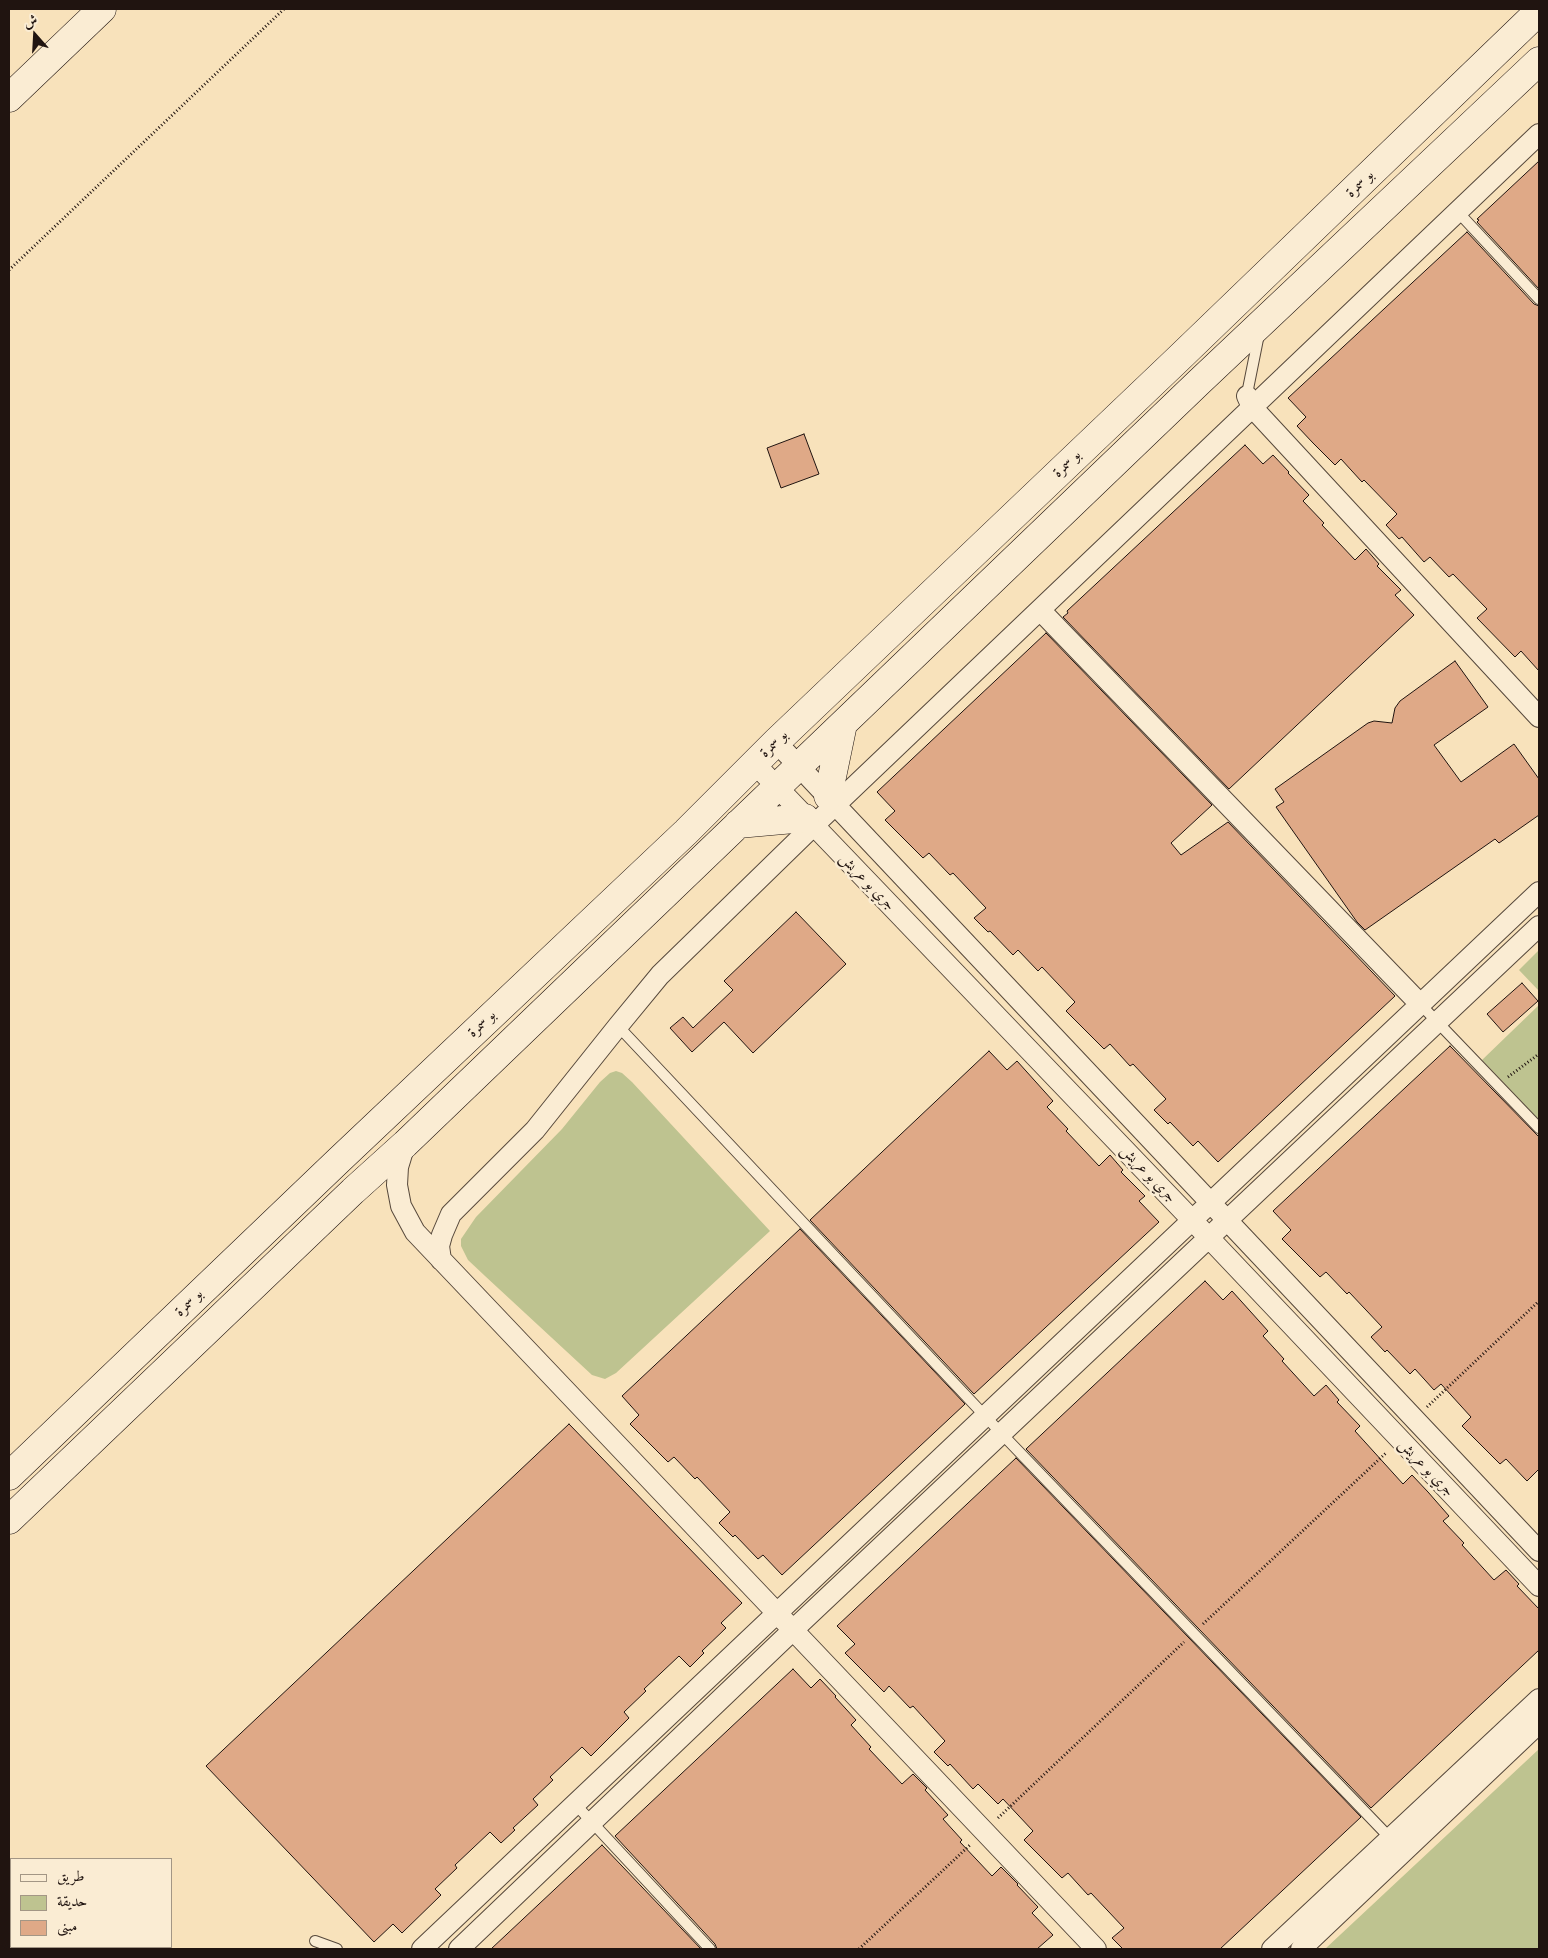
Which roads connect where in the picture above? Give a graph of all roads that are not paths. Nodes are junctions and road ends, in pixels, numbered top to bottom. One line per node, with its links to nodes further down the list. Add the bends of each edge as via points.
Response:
1 (102, 9): 4 (street)
2 (1539, 12): 13 (street, بو سمرة)
3 (1539, 61): 8 (street)
4 (9, 98)
5 (1539, 134): 6 (street)
6 (1458, 212): 7 (lane); 9 (street)
7 (1539, 299)
8 (1260, 326): 9 (lane); 12 (street)
9 (1249, 401): 10 (street); 11 (street)
10 (1040, 610): 17 (street); 22 (street)
11 (1539, 717)
12 (843, 724): 15 (street); 17 (street)
13 (776, 742): 14 (street, بو سمرة); 15 (street, جري بو عريش)
14 (754, 763): 16 (street, جري بو عريش); 34 (street, بو سمرة, via 686,832 330,1167)
15 (799, 766): 16 (street); 17 (street, جري بو عريش)
16 (777, 786): 18 (street, جري بو عريش); 19 (street)
17 (832, 800): 18 (street); 27 (street, جري بو عريش)
18 (809, 822): 19 (street); 24 (street, via 660,975); 29 (street, جري بو عريش)
19 (738, 824): 26 (street)
20 (1539, 892): 22 (street)
21 (1539, 926): 23 (street)
22 (1421, 1005): 23 (lane); 27 (street)
23 (1437, 1022): 25 (lane); 28 (street)
24 (618, 1026): 31 (street, via 535,1130 451,1214 442,1235); 32 (lane)
25 (1539, 1128)
26 (405, 1144): 31 (street, via 398,1167 401,1206 415,1232); 35 (street)
27 (1211, 1203): 28 (street, جري بو عريش); 29 (street)
28 (1226, 1220): 30 (street); 36 (street, جري بو عريش)
29 (1193, 1221): 30 (street, جري بو عريش); 32 (street)
30 (1208, 1238): 33 (street); 37 (street, جري بو عريش)
31 (441, 1260): 38 (street)
32 (985, 1416): 33 (lane); 38 (street)
33 (1001, 1433): 39 (street); 44 (lane)
34 (9, 1476)
35 (9, 1520)
36 (1539, 1551)
37 (1539, 1586)
38 (777, 1614): 39 (street); 42 (street)
39 (792, 1630): 43 (street); 50 (street)
40 (1539, 1699): 44 (street)
41 (1539, 1722): 52 (street)
42 (576, 1805): 43 (lane); 47 (street)
43 (593, 1822): 48 (street); 49 (lane)
44 (1391, 1839): 51 (street)
45 (318, 1949): 46 (lane, via 315,1941)
46 (337, 1949)
47 (422, 1949)
48 (459, 1949)
49 (710, 1949)
50 (1096, 1949)
51 (1272, 1949)
52 (1301, 1949)

